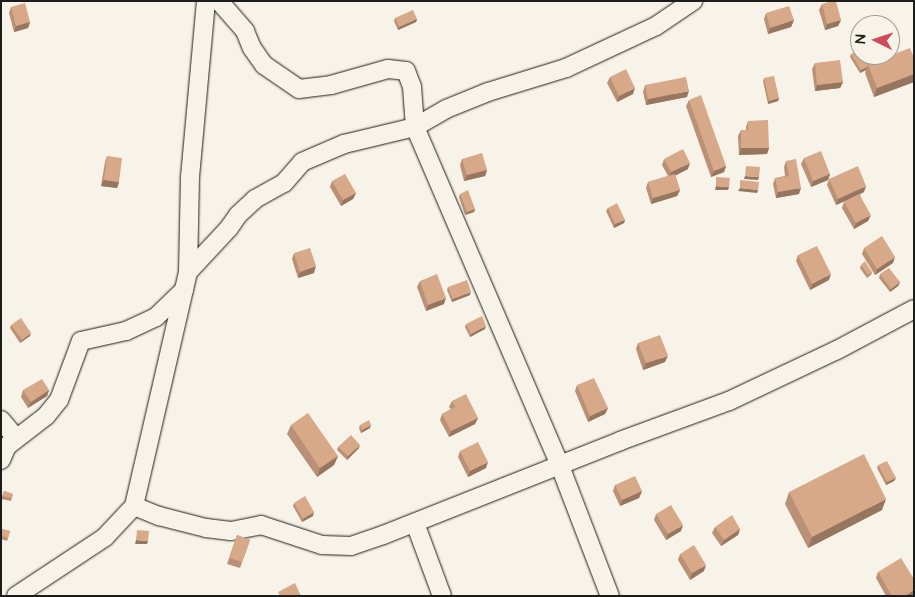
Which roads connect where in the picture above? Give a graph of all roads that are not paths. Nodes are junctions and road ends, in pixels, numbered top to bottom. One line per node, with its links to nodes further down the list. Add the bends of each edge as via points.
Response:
1 (206, 1): 5 (street, via 190,177)
2 (219, 1): 4 (street, via 245,31 264,65 300,89 388,69 406,71 412,87)
3 (693, 1): 4 (street, via 656,26 606,51 566,68 488,92 446,109)
4 (415, 127): 5 (street, via 344,144 302,162 284,183 255,199 238,215); 11 (street)
5 (188, 272): 6 (street)
6 (184, 290): 9 (street, via 156,317 126,331 81,341 59,400 46,416); 12 (street)
7 (914, 310): 11 (street, via 729,401)
8 (1, 420): 9 (street)
9 (16, 438): 10 (street, via 7,446)
10 (1, 460)
11 (560, 466): 13 (street); 16 (street)
12 (134, 506): 13 (street, via 206,528 231,531 261,525 322,545 351,546); 14 (street, via 105,537)
13 (415, 523): 15 (street)
14 (16, 596)
15 (442, 596)
16 (610, 596)

